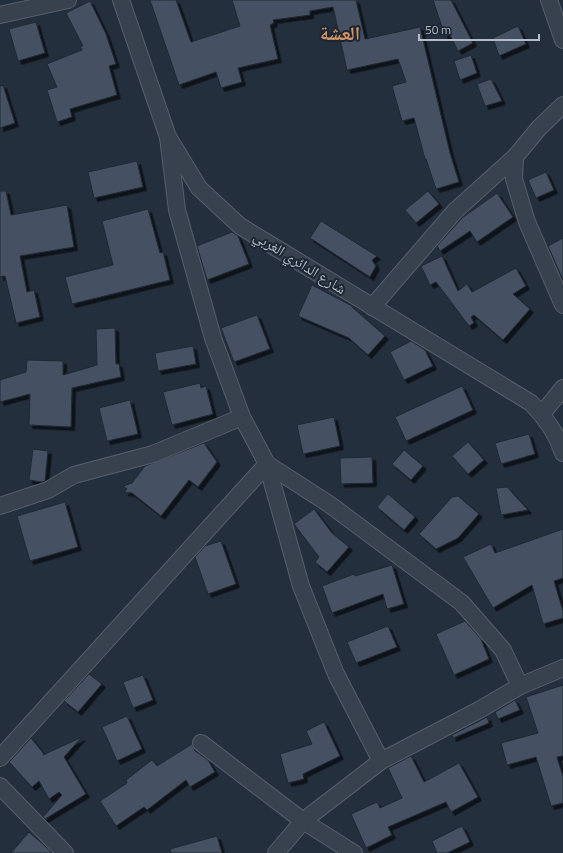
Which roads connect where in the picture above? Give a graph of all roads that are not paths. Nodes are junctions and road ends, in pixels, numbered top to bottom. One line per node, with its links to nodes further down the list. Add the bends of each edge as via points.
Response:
1 (68, 0): 4 (street)
2 (120, 0): 7 (street, شارع الدائري الغربي)
3 (549, 0): 5 (street)
4 (0, 15)
5 (563, 40)
6 (563, 105): 8 (street, via 539,128)
7 (168, 137): 10 (street, شارع الدائري الغربي, via 199,188 240,226); 13 (street, via 177,210 213,338)
8 (515, 157): 9 (street, via 514,179 527,222); 10 (street, via 455,211)
9 (563, 305)
10 (372, 306): 12 (street, شارع الدائري الغربي, via 519,396)
11 (563, 388): 12 (street)
12 (542, 414): 14 (street, شارع الدائري الغربي)
13 (242, 417): 15 (street); 16 (street, via 153,454 74,475 48,490)
14 (563, 453)
15 (267, 464): 18 (street, via 329,504 462,603 503,650); 20 (street); 21 (street, via 301,586 336,674)
16 (0, 506)
17 (563, 668): 18 (street)
18 (520, 686): 21 (street)
19 (201, 743): 23 (street)
20 (0, 758)
21 (381, 761): 23 (street)
22 (0, 786): 24 (street)
23 (303, 821): 25 (street); 26 (street)
24 (65, 853)
25 (276, 853)
26 (354, 853)

